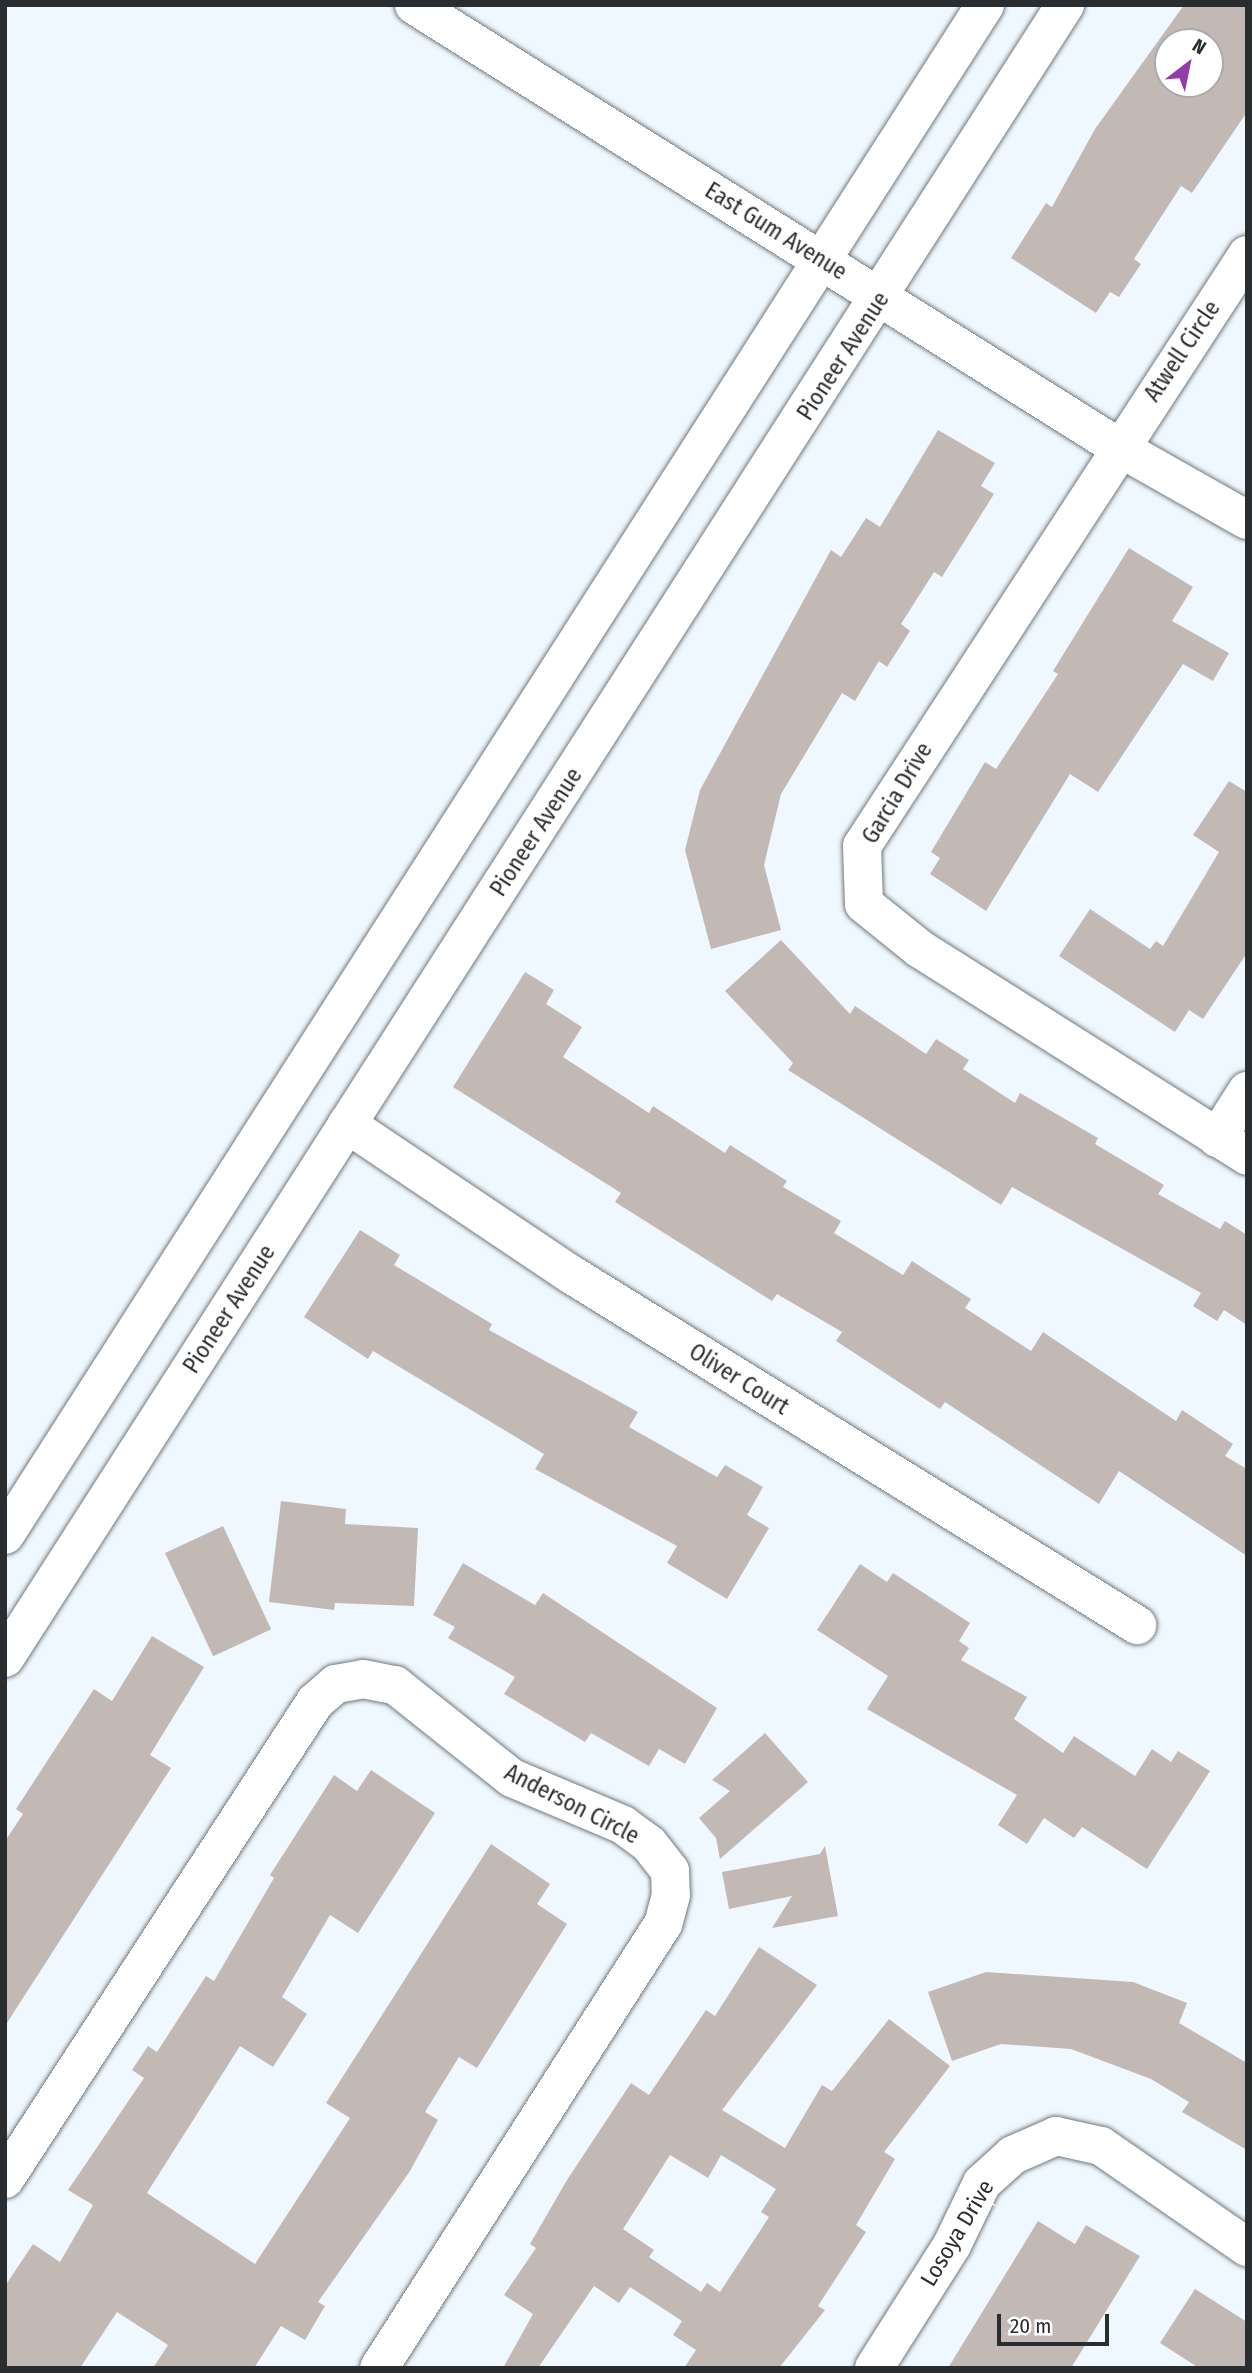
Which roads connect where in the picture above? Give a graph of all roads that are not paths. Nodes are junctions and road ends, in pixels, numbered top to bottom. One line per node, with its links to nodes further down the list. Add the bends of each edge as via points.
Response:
1 (414, 5): 5 (street, East Gum Avenue)
2 (985, 5): 5 (street)
3 (1065, 5): 6 (street, Pioneer Avenue)
4 (1247, 255): 7 (street, Atwell Circle)
5 (822, 258): 6 (street, East Gum Avenue); 12 (street)
6 (881, 297): 7 (street, East Gum Avenue); 10 (street, Pioneer Avenue)
7 (1118, 447): 8 (street, East Gum Avenue); 11 (street, Garcia Drive, via 862,846 864,904 920,949)
8 (1247, 520)
9 (1247, 1091): 11 (street)
10 (347, 1124): 13 (street, Oliver Court, via 572,1275); 14 (street, Pioneer Avenue)
11 (1232, 1147)
12 (5, 1535)
13 (1137, 1625)
14 (5, 1658)
15 (5, 2179): 17 (street, Anderson Circle, via 315,1702 336,1684 363,1679 395,1685 512,1778 623,1825 649,1844 670,1871 671,1895 663,1924)
16 (1247, 2247): 18 (street, Losoya Drive, via 1101,2146 1056,2136 1013,2155 982,2183 952,2245)
17 (379, 2368)
18 (874, 2368)

